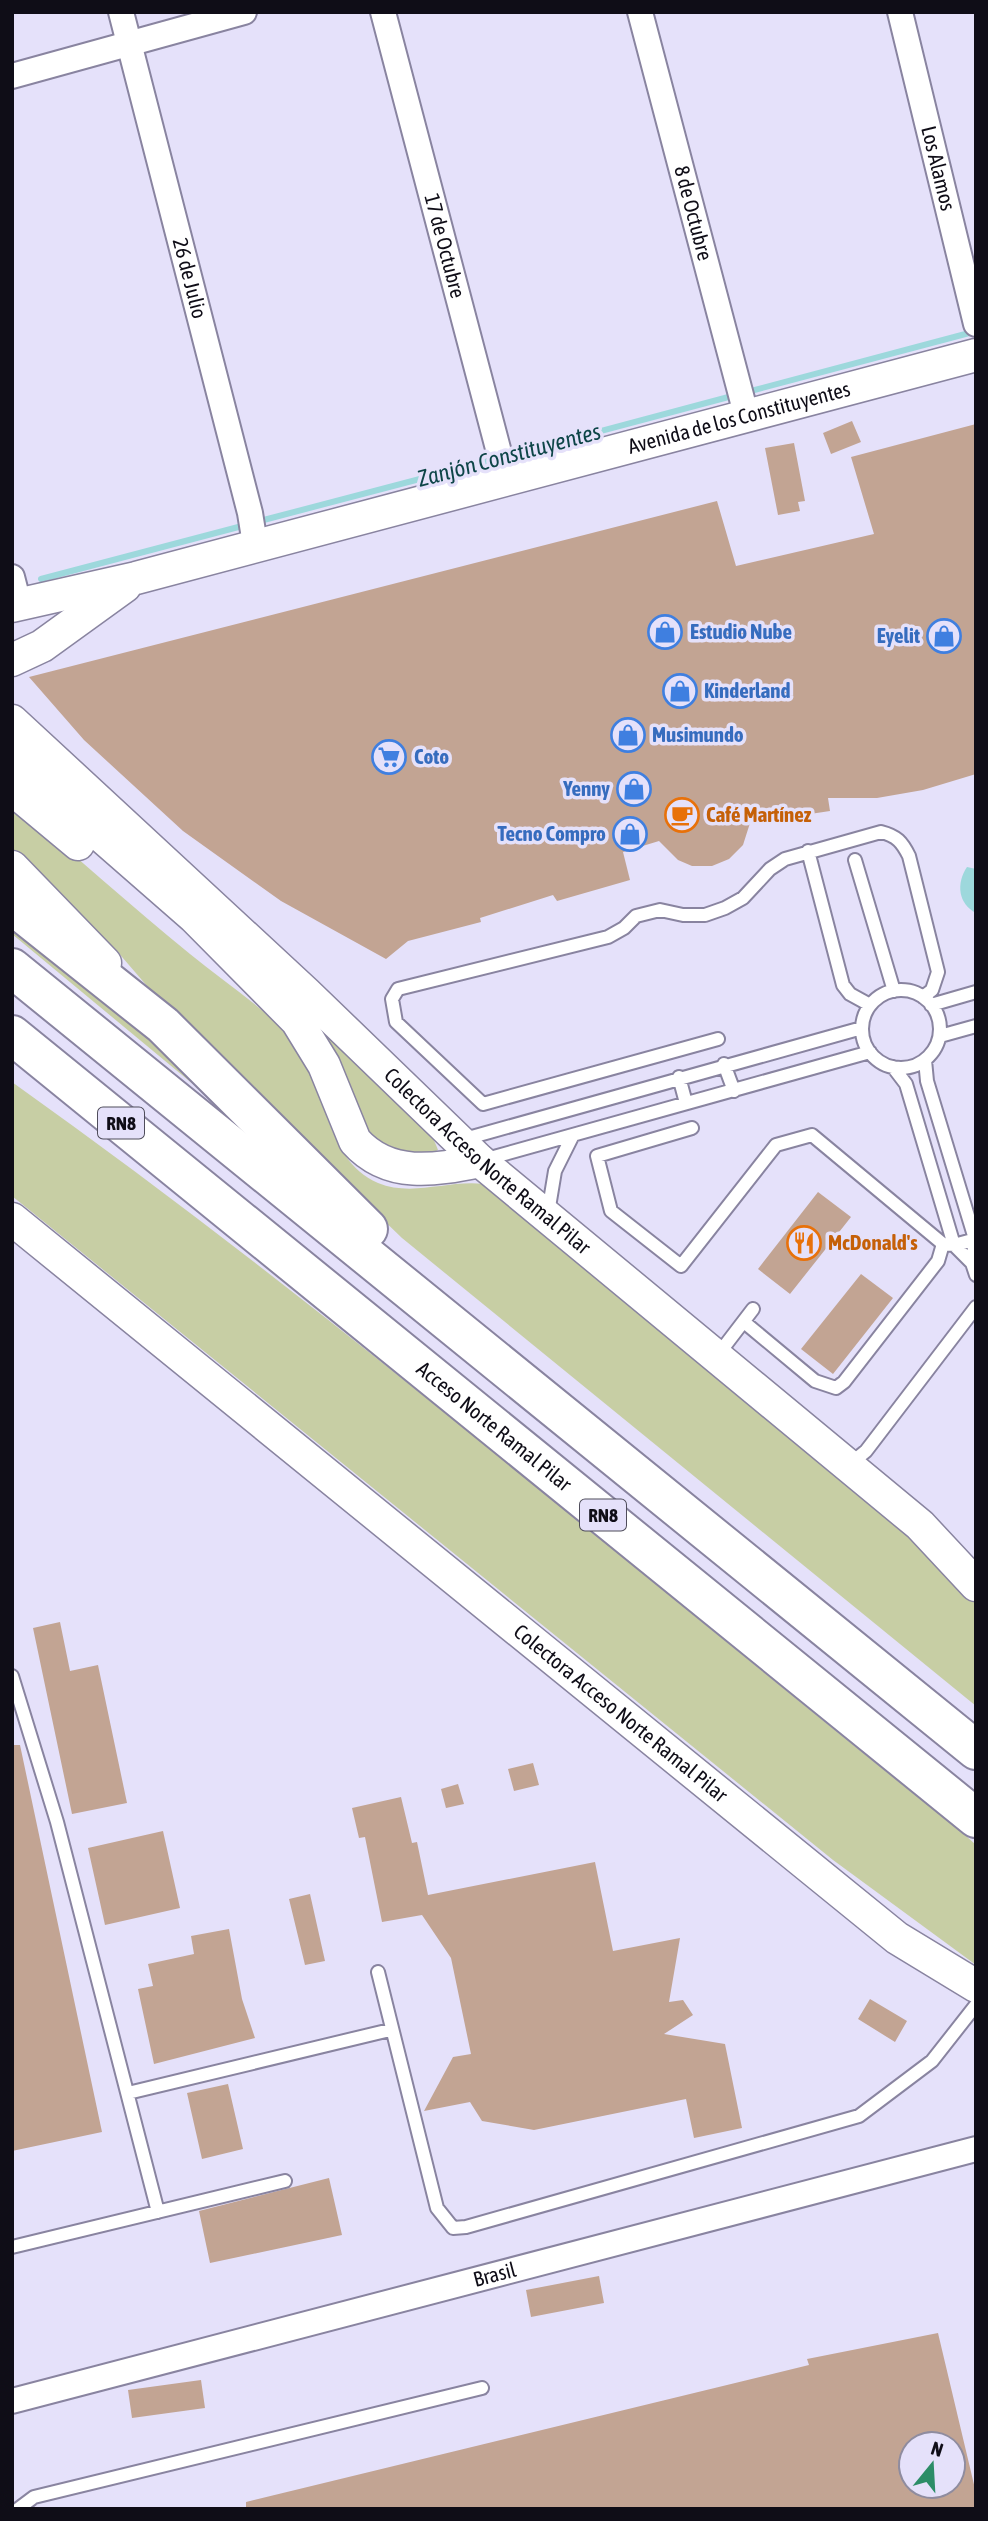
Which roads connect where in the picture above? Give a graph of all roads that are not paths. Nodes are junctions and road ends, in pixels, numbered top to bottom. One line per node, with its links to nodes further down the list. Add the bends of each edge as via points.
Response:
1 (121, 12): 6 (street, 26 de Julio)
2 (244, 12): 6 (street)
3 (383, 12): 11 (street, 17 de Octubre)
4 (640, 12): 10 (street, 8 de Octubre)
5 (900, 12): 8 (street, Los Alamos)
6 (129, 43): 7 (street); 12 (street, 26 de Julio)
7 (12, 76)
8 (975, 321)
9 (976, 355): 10 (street, Avenida de los Constituyentes)
10 (745, 410): 11 (street, Avenida de los Constituyentes)
11 (504, 475): 12 (street, Avenida de los Constituyentes)
12 (253, 531): 13 (street, Avenida de los Constituyentes)
13 (136, 578): 14 (street, Avenida de los Constituyentes); 15 (street, Avenida de los Constituyentes, via 42,646)
14 (15, 596): 15 (street, via 27,628)
15 (12, 658)
16 (12, 721): 45 (street, Colectora Acceso Norte Ramal Pilar)
17 (12, 758): 24 (street, via 194,917)
18 (12, 789): 24 (street, via 171,922)
19 (808, 851): 27 (lane, via 881,832 903,843 936,959 935,984); 28 (lane, via 843,985); 34 (lane, via 770,869 743,898 725,908 705,915 660,910 636,916 608,937 398,989 392,999 396,1022 483,1104)
20 (855, 860): 25 (lane)
21 (12, 867): 29 (street)
22 (12, 905): 29 (highway)
23 (12, 968): 56 (highway, RN8)
24 (265, 988): 45 (street, via 314,1045 355,1141 364,1150 388,1164 419,1171)
25 (894, 991): 27 (lane, via 904,990); 28 (lane)
26 (976, 992): 27 (lane)
27 (927, 1001): 33 (lane, via 937,1014)
28 (870, 1005): 31 (lane)
29 (163, 1025): 56 (highway)
30 (976, 1026): 33 (lane)
31 (862, 1028): 35 (lane); 37 (lane)
32 (12, 1035): 46 (highway, Acceso Norte Ramal Pilar / RN8)
33 (940, 1036): 36 (lane)
34 (718, 1039)
35 (870, 1052): 39 (lane); 41 (lane)
36 (925, 1060): 39 (lane, via 915,1066); 49 (lane, via 927,1081)
37 (724, 1064): 40 (lane); 41 (lane)
38 (12, 1067): 46 (highway)
39 (893, 1067): 50 (lane, via 906,1084)
40 (679, 1077): 42 (lane); 45 (lane)
41 (734, 1091): 42 (lane)
42 (685, 1103): 44 (lane)
43 (692, 1128): 50 (lane, via 597,1156 611,1211 681,1266 776,1145 812,1135)
44 (573, 1135): 45 (lane); 47 (lane, via 555,1171)
45 (469, 1151): 47 (street, Colectora Acceso Norte Ramal Pilar)
46 (230, 1212): 61 (highway, Acceso Norte Ramal Pilar / RN8)
47 (548, 1217): 55 (street, Colectora Acceso Norte Ramal Pilar)
48 (15, 1226): 63 (street, Colectora Acceso Norte Ramal Pilar, via 897,1938)
49 (975, 1239): 50 (lane); 51 (lane)
50 (948, 1244): 51 (lane); 54 (lane, via 836,1388 815,1381)
51 (974, 1269)
52 (976, 1307): 57 (lane, via 866,1451)
53 (754, 1309): 54 (lane)
54 (744, 1322): 55 (lane)
55 (716, 1356): 57 (street, Colectora Acceso Norte Ramal Pilar)
56 (521, 1381): 60 (highway, RN8)
57 (849, 1466): 58 (street, Colectora Acceso Norte Ramal Pilar, via 920,1525)
58 (976, 1585)
59 (12, 1676): 66 (lane, via 57,1822)
60 (976, 1750)
61 (976, 1818)
62 (378, 1972): 65 (lane)
63 (976, 1986)
64 (976, 2005): 65 (lane, via 932,2061 859,2116 453,2228 437,2208)
65 (390, 2030): 66 (lane)
66 (128, 2093): 69 (lane)
67 (976, 2148): 72 (street, Brasil)
68 (285, 2181): 69 (lane)
69 (158, 2212): 70 (lane)
70 (12, 2247)
71 (482, 2388): 73 (lane, via 34,2497)
72 (12, 2401)
73 (18, 2509)

